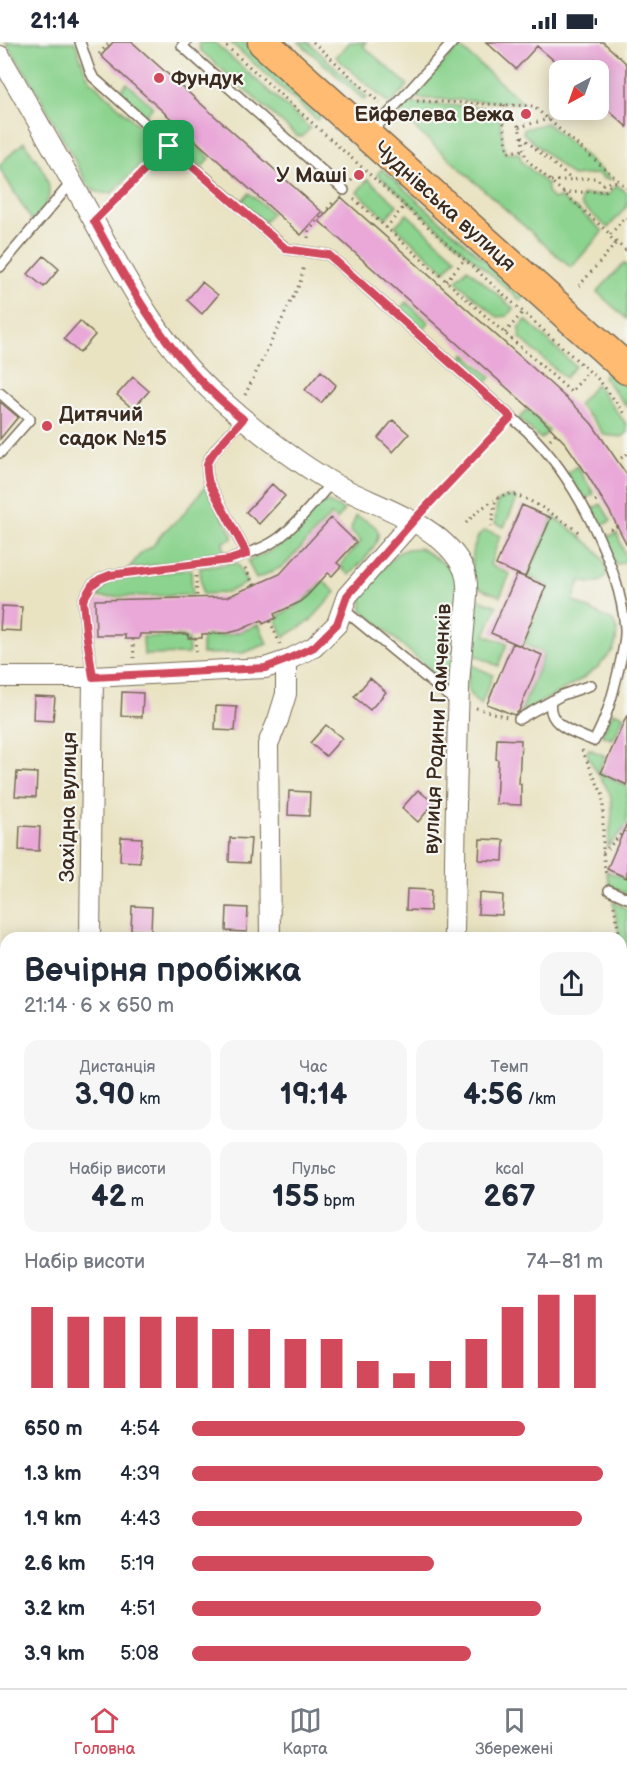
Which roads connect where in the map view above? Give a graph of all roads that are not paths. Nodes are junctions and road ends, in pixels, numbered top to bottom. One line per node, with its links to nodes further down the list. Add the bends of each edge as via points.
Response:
1 (80, 42): 20 (lane, via 93,77 286,249 329,255 539,442 599,538)
2 (186, 42): 9 (lane, via 182,46)
3 (263, 42): 7 (main road, Чуднівська вулиця)
4 (281, 42): 7 (main road, Чуднівська вулиця)
5 (453, 42): 7 (lane, via 412,81)
6 (0, 56): 8 (street, вулиця Родини Гамченків)
7 (378, 126): 11 (main road, Чуднівська вулиця); 12 (main road, Чуднівська вулиця)
8 (72, 183): 10 (lane); 14 (street, вулиця Родини Гамченків, via 165,339 201,382)
9 (344, 190)
10 (0, 267)
11 (627, 353)
12 (627, 369)
13 (0, 393): 15 (lane, via 30,418)
14 (240, 416): 16 (street, вулиця Родини Гамченків); 18 (lane, via 207,464 207,473)
15 (0, 453)
16 (332, 482): 17 (street, вулиця Родини Гамченків); 18 (lane, via 284,535)
17 (413, 521): 19 (street, via 347,596); 26 (street, вулиця Родини Гамченків, via 434,534 456,556 467,582)
18 (244, 555): 23 (lane, via 110,575 92,585 83,600)
19 (343, 609): 21 (street, via 337,624 314,647); 26 (lane)
20 (625, 613): 25 (lane, via 624,643 608,714 594,741 555,721 549,709)
21 (286, 660): 23 (street, via 265,668); 31 (street, via 286,694 268,744)
22 (0, 677): 23 (street)
23 (93, 677): 30 (street, Західна вулиця)
24 (591, 685): 25 (lane)
25 (551, 701): 27 (lane)
26 (459, 705): 32 (street, вулиця Родини Гамченків)
27 (519, 719)
28 (609, 890): 29 (lane)
29 (627, 898)
30 (90, 932)
31 (270, 932)
32 (454, 932)

